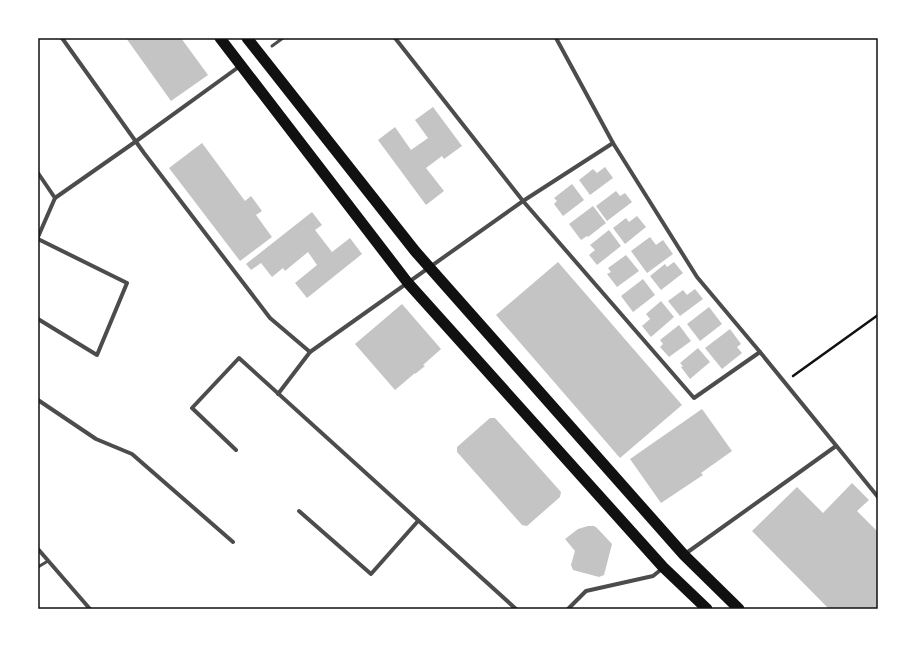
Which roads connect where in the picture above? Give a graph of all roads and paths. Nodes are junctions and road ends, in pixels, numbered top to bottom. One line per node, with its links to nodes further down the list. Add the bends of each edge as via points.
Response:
1 (62, 38): 9 (street)
2 (220, 38): 8 (highway)
3 (247, 38): 15 (highway)
4 (283, 38): 7 (lane)
5 (395, 38): 13 (street)
6 (556, 38): 10 (street)
7 (272, 46)
8 (240, 66): 9 (street); 16 (highway)
9 (135, 142): 12 (street); 19 (street, via 270,318)
10 (613, 142): 13 (street); 20 (street, via 697,277)
11 (38, 173): 12 (street)
12 (55, 198): 14 (street)
13 (523, 201): 15 (street); 20 (street, via 694,398)
14 (38, 238): 18 (street, via 127,283 97,355)
15 (430, 267): 16 (street); 31 (highway)
16 (408, 283): 19 (street); 34 (highway)
17 (878, 315): 21 (path)
18 (38, 319)
19 (310, 352): 22 (street)
20 (760, 352): 21 (street)
21 (784, 382): 24 (street)
22 (278, 394): 25 (street, via 238,358 192,408); 28 (street)
23 (38, 400): 29 (street, via 96,439 132,454)
24 (836, 446): 26 (street); 31 (street)
25 (236, 450)
26 (878, 497)
27 (299, 511): 28 (street, via 371,574)
28 (418, 521): 36 (street)
29 (234, 542)
30 (38, 549): 32 (street)
31 (684, 555): 39 (highway)
32 (48, 561): 33 (lane); 35 (street)
33 (38, 567)
34 (663, 567): 37 (street, via 653,576 586,591); 38 (highway)
35 (90, 609)
36 (516, 609)
37 (568, 609)
38 (707, 609)
39 (739, 609)

